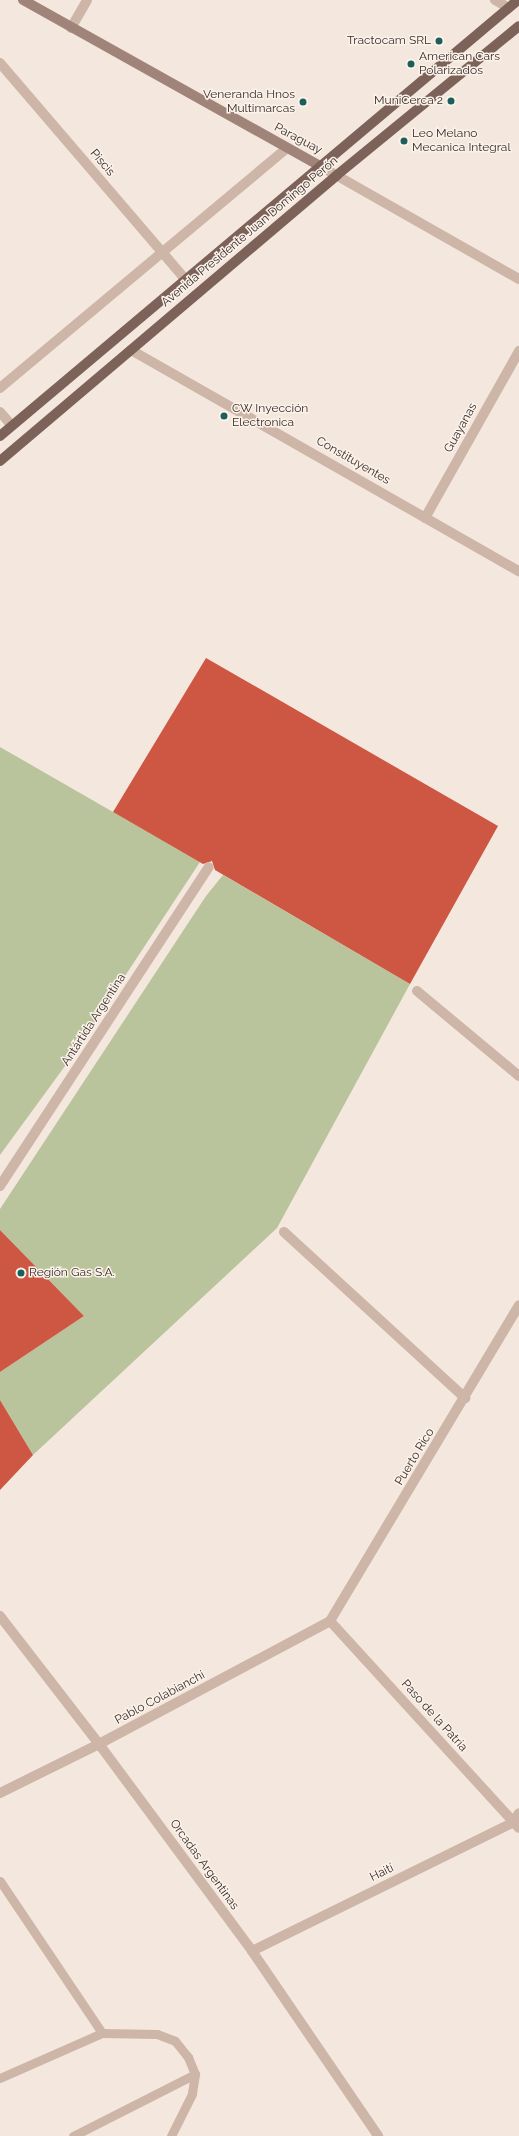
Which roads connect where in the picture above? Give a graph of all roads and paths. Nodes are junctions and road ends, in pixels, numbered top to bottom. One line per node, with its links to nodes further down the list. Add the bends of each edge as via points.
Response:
1 (23, 0): 7 (main road, Paraguay)
2 (87, 0): 7 (street)
3 (495, 0): 5 (street)
4 (518, 0): 5 (main road, Avenida Presidente Juan Domingo Perón)
5 (508, 8): 10 (main road, Avenida Presidente Juan Domingo Perón)
6 (519, 26): 11 (main road, Avenida Presidente Juan Domingo Perón)
7 (71, 28): 9 (main road, Paraguay)
8 (0, 63): 12 (street, Piscis)
9 (286, 149): 10 (main road, Paraguay); 12 (street)
10 (320, 166): 11 (street, Paraguay); 14 (main road, Avenida Presidente Juan Domingo Perón)
11 (337, 176): 13 (street, Paraguay); 15 (main road, Avenida Presidente Juan Domingo Perón)
12 (161, 253): 14 (street, Piscis); 17 (street)
13 (518, 277)
14 (185, 279): 19 (main road, Avenida Presidente Juan Domingo Perón)
15 (132, 350): 21 (main road, Avenida Presidente Juan Domingo Perón); 22 (street, Constituyentes)
16 (519, 351): 22 (street, Guayanas)
17 (0, 388)
18 (0, 412): 19 (street)
19 (12, 426): 20 (main road, Avenida Presidente Juan Domingo Perón)
20 (0, 436)
21 (0, 461)
22 (425, 518): 23 (street, Constituyentes)
23 (519, 572)
24 (209, 867): 27 (street, Antártida Argentina)
25 (417, 991): 26 (street)
26 (519, 1076)
27 (0, 1186)
28 (284, 1232): 30 (street)
29 (519, 1305): 30 (street, Puerto Rico)
30 (465, 1398): 32 (street, Puerto Rico)
31 (0, 1616): 33 (street, Orcadas Argentinas)
32 (330, 1621): 33 (street, Pablo Colabianchi); 35 (street, Paso de la Patria)
33 (99, 1744): 34 (street, Pablo Colabianchi); 37 (street, Orcadas Argentinas)
34 (0, 1793)
35 (517, 1821): 37 (street, Haití)
36 (0, 1881): 38 (lane)
37 (252, 1952): 43 (street, Orcadas Argentinas)
38 (102, 2033): 39 (lane, via 156,2034 175,2041 188,2057); 40 (lane)
39 (195, 2074): 41 (lane); 42 (lane, via 192,2094)
40 (0, 2078)
41 (73, 2136)
42 (172, 2136)
43 (378, 2136)

